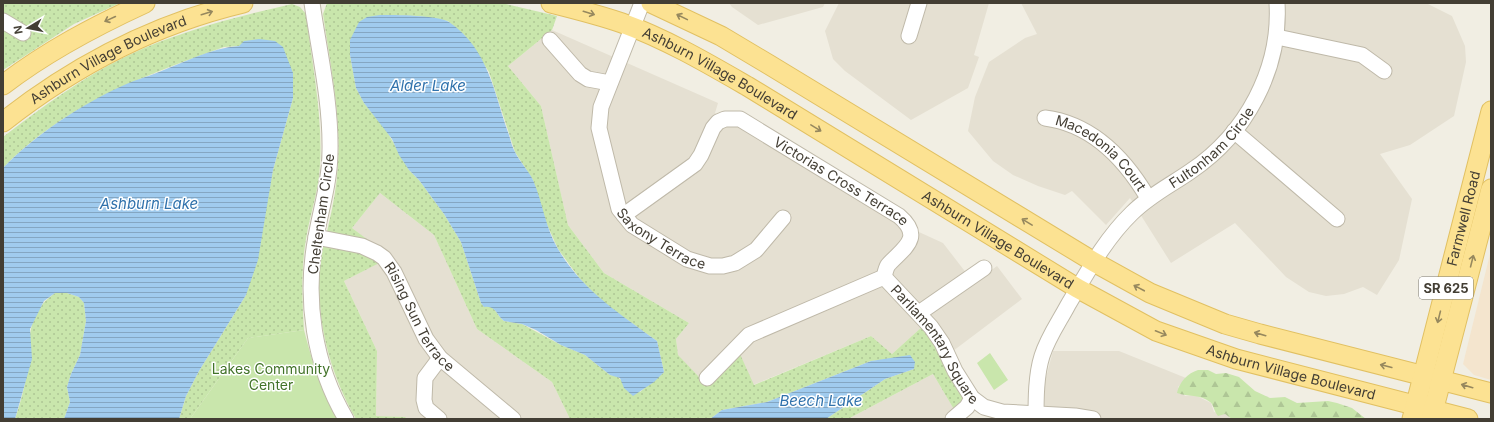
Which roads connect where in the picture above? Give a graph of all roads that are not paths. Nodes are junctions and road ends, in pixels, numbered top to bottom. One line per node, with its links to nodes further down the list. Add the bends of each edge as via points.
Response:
1 (145, 3): 17 (main road, one-way to 17, via 39,58)
2 (244, 3): 20 (main road, Ashburn Village Boulevard, one-way to 2, via 60,82 124,45 169,26)
3 (312, 3): 27 (street, Cheltenham Circle, via 330,130 328,183)
4 (551, 3): 10 (main road, Ashburn Village Boulevard, one-way to 10)
5 (642, 3): 10 (street, Saxony Terrace)
6 (651, 3): 28 (main road, Ashburn Village Boulevard, one-way to 6, via 721,36)
7 (919, 3): 12 (street)
8 (1277, 3): 13 (street, Fultonham Circle)
9 (3, 21): 11 (street)
10 (632, 27): 16 (street, Saxony Terrace); 31 (main road, Ashburn Village Boulevard, one-way to 31, via 703,60)
11 (23, 33)
12 (909, 36)
13 (1277, 37): 15 (street, via 1362,55); 21 (street, Fultonham Circle, via 1261,89)
14 (550, 40): 16 (street, via 580,74 588,79)
15 (1384, 71)
16 (610, 83): 24 (street, Saxony Terrace, via 601,107 599,128 616,200)
17 (3, 85)
18 (1491, 111): 34 (main road, Farmwell Road / SR 625, one-way to 34)
19 (1045, 118): 23 (street, Macedonia Court, via 1071,125 1100,141 1122,160)
20 (3, 122)
21 (1234, 132): 23 (street, Fultonham Circle, via 1197,167); 26 (street)
22 (1491, 188): 36 (main road, Farmwell Road / SR 625, one-way to 22)
23 (1148, 198): 28 (street, Fultonham Circle, via 1122,224)
24 (624, 214): 25 (street, Saxony Terrace, via 632,225 687,259 710,266 729,264 747,257); 30 (street, Victorias Cross Terrace, via 695,164 718,122 740,119 905,221 909,228 909,242 887,266)
25 (783, 218)
26 (1337, 218)
27 (316, 237): 33 (street, Rising Sun Terrace, via 362,246 384,258 394,272 426,339); 43 (street, Cheltenham Circle, via 310,291 316,340 330,389)
28 (1094, 262): 31 (street); 34 (main road, Ashburn Village Boulevard, one-way to 28, via 1225,324 1150,294)
29 (984, 268): 32 (street)
30 (884, 277): 32 (street, Parliamentary Square); 35 (street, via 749,335)
31 (1077, 288): 39 (main road, Ashburn Village Boulevard, one-way to 39, via 1156,331 1189,344); 41 (street, via 1058,320 1042,357)
32 (919, 313): 38 (street, Parliamentary Square, via 942,343)
33 (440, 358): 42 (street, Rising Sun Terrace); 44 (street, via 425,378 424,400 426,408)
34 (1424, 376): 36 (main road, Ashburn Village Boulevard); 39 (main road, Farmwell Road / SR 625)
35 (707, 378)
36 (1442, 380): 37 (main road, Ashburn Village Boulevard, one-way to 36); 40 (main road, Farmwell Road / SR 625)
37 (1491, 393)
38 (972, 398): 41 (street, Parliamentary Square, via 984,407 994,410); 45 (street, via 967,407)
39 (1414, 412): 40 (main road, Ashburn Village Boulevard)
40 (1433, 415): 47 (main road, Ashburn Village Boulevard)
41 (1036, 416): 46 (street, Parliamentary Square, via 1075,416)
42 (508, 417)
43 (346, 419)
44 (439, 419)
45 (953, 419)
46 (1094, 419)
47 (1468, 419)

